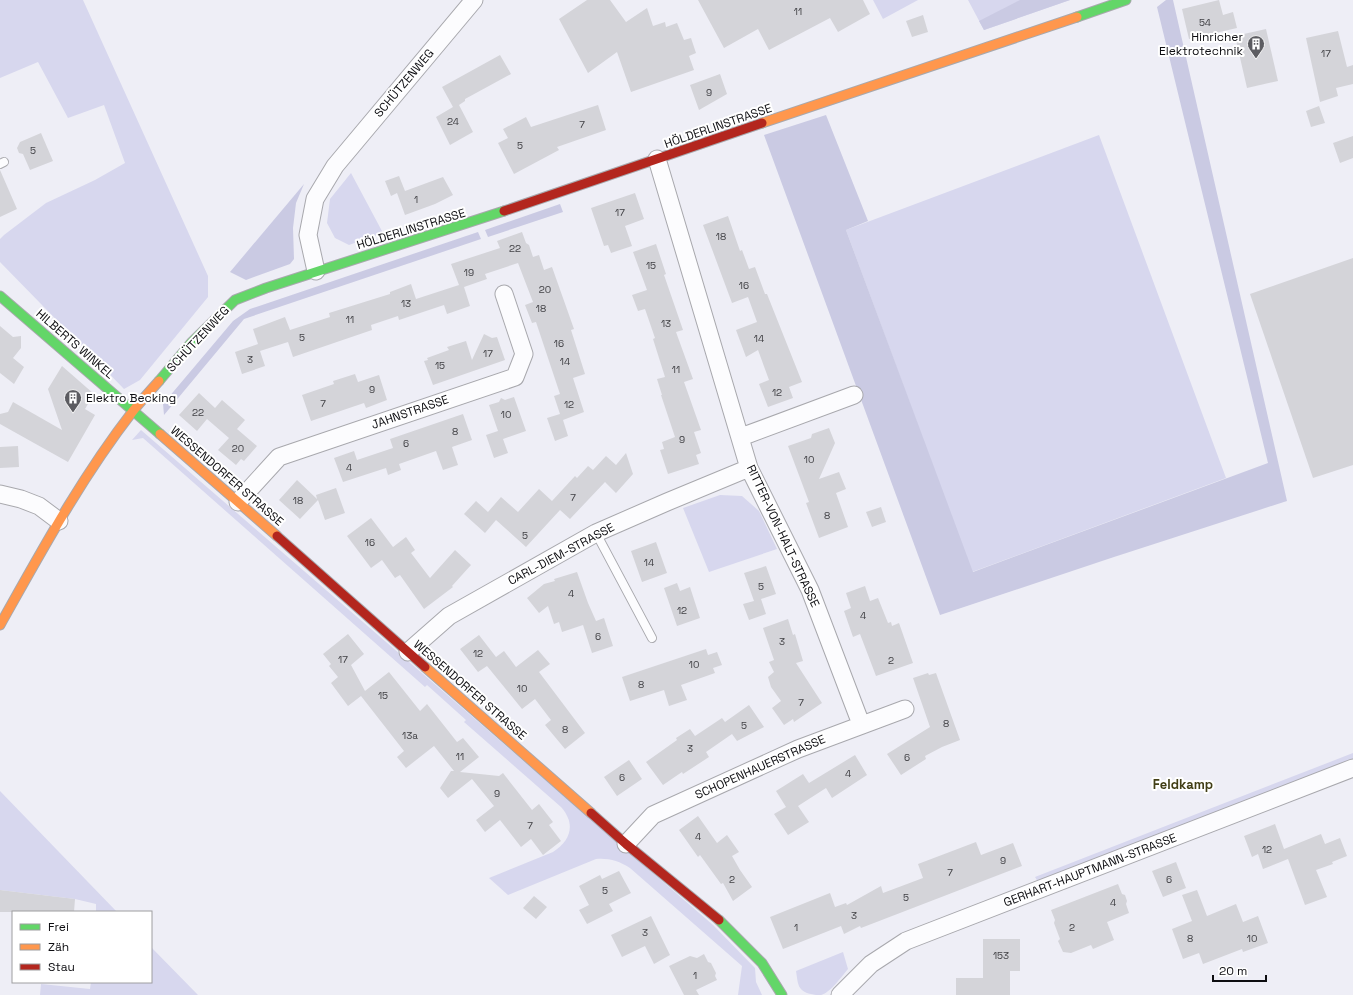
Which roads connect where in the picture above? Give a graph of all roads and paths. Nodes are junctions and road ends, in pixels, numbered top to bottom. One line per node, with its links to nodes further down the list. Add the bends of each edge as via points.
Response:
1 (474, 0): 4 (street, SCHÜTZENWEG, via 335,166 315,199 308,235)
2 (1126, 0): 3 (street, HÖLDERLINSTRASSE)
3 (657, 159): 4 (street, HÖLDERLINSTRASSE, via 480,220); 9 (street, RITTER-VON-HALT-STRASSE)
4 (316, 271): 8 (street, SCHÜTZENWEG, via 235,300 191,343)
5 (504, 294): 12 (street, JAHNSTRASSE, via 524,354 515,376 279,457)
6 (0, 296): 8 (street, HILBERTS WINKEL)
7 (854, 396): 9 (street)
8 (133, 411): 12 (street, WESSENDORFER STRASSE); 13 (street, SCHÜTZENWEG)
9 (741, 437): 10 (street, RITTER-VON-HALT-STRASSE)
10 (749, 468): 14 (street, CARL-DIEM-STRASSE); 19 (street, RITTER-VON-HALT-STRASSE, via 810,590)
11 (0, 494): 13 (street, via 39,506)
12 (238, 502): 17 (street, WESSENDORFER STRASSE)
13 (59, 522): 15 (street, SCHÜTZENWEG)
14 (596, 533): 16 (lane); 17 (street, CARL-DIEM-STRASSE, via 449,616)
15 (0, 625)
16 (652, 638)
17 (408, 652): 21 (street, WESSENDORFER STRASSE)
18 (905, 709): 19 (street, SCHOPENHAUERSTRASSE)
19 (862, 724): 21 (street, SCHOPENHAUERSTRASSE, via 798,749 653,815)
20 (1353, 768): 23 (street, GERHART-HAUPTMANN-STRASSE, via 906,941 871,964)
21 (626, 844): 22 (street, WESSENDORFER STRASSE, via 715,916 762,963)
22 (782, 995)
23 (840, 995)

